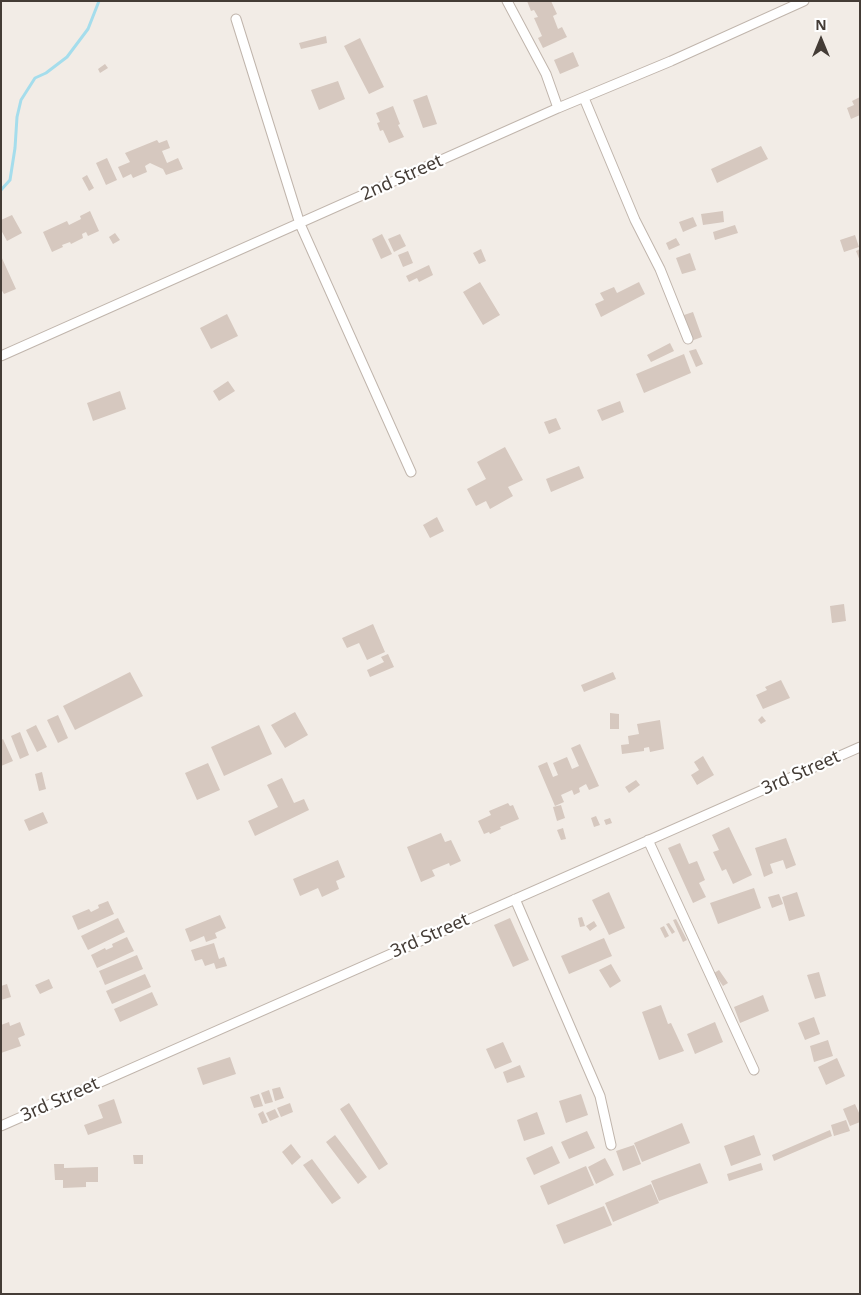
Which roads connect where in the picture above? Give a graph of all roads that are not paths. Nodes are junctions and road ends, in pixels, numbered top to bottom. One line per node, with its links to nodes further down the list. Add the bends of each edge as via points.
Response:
1 (508, 1): 5 (street, via 546,74)
2 (804, 1): 4 (street, 2nd Street)
3 (236, 19): 6 (street)
4 (584, 98): 5 (street, 2nd Street); 7 (street)
5 (558, 108): 6 (street, 2nd Street)
6 (300, 224): 8 (street, 2nd Street); 9 (street)
7 (688, 339)
8 (1, 356)
9 (411, 472)
10 (860, 747): 11 (street, 3rd Street)
11 (648, 840): 12 (street, 3rd Street); 13 (street)
12 (515, 899): 14 (street, 3rd Street); 15 (street, via 600,1096)
13 (754, 1070)
14 (1, 1126)
15 (611, 1145)

